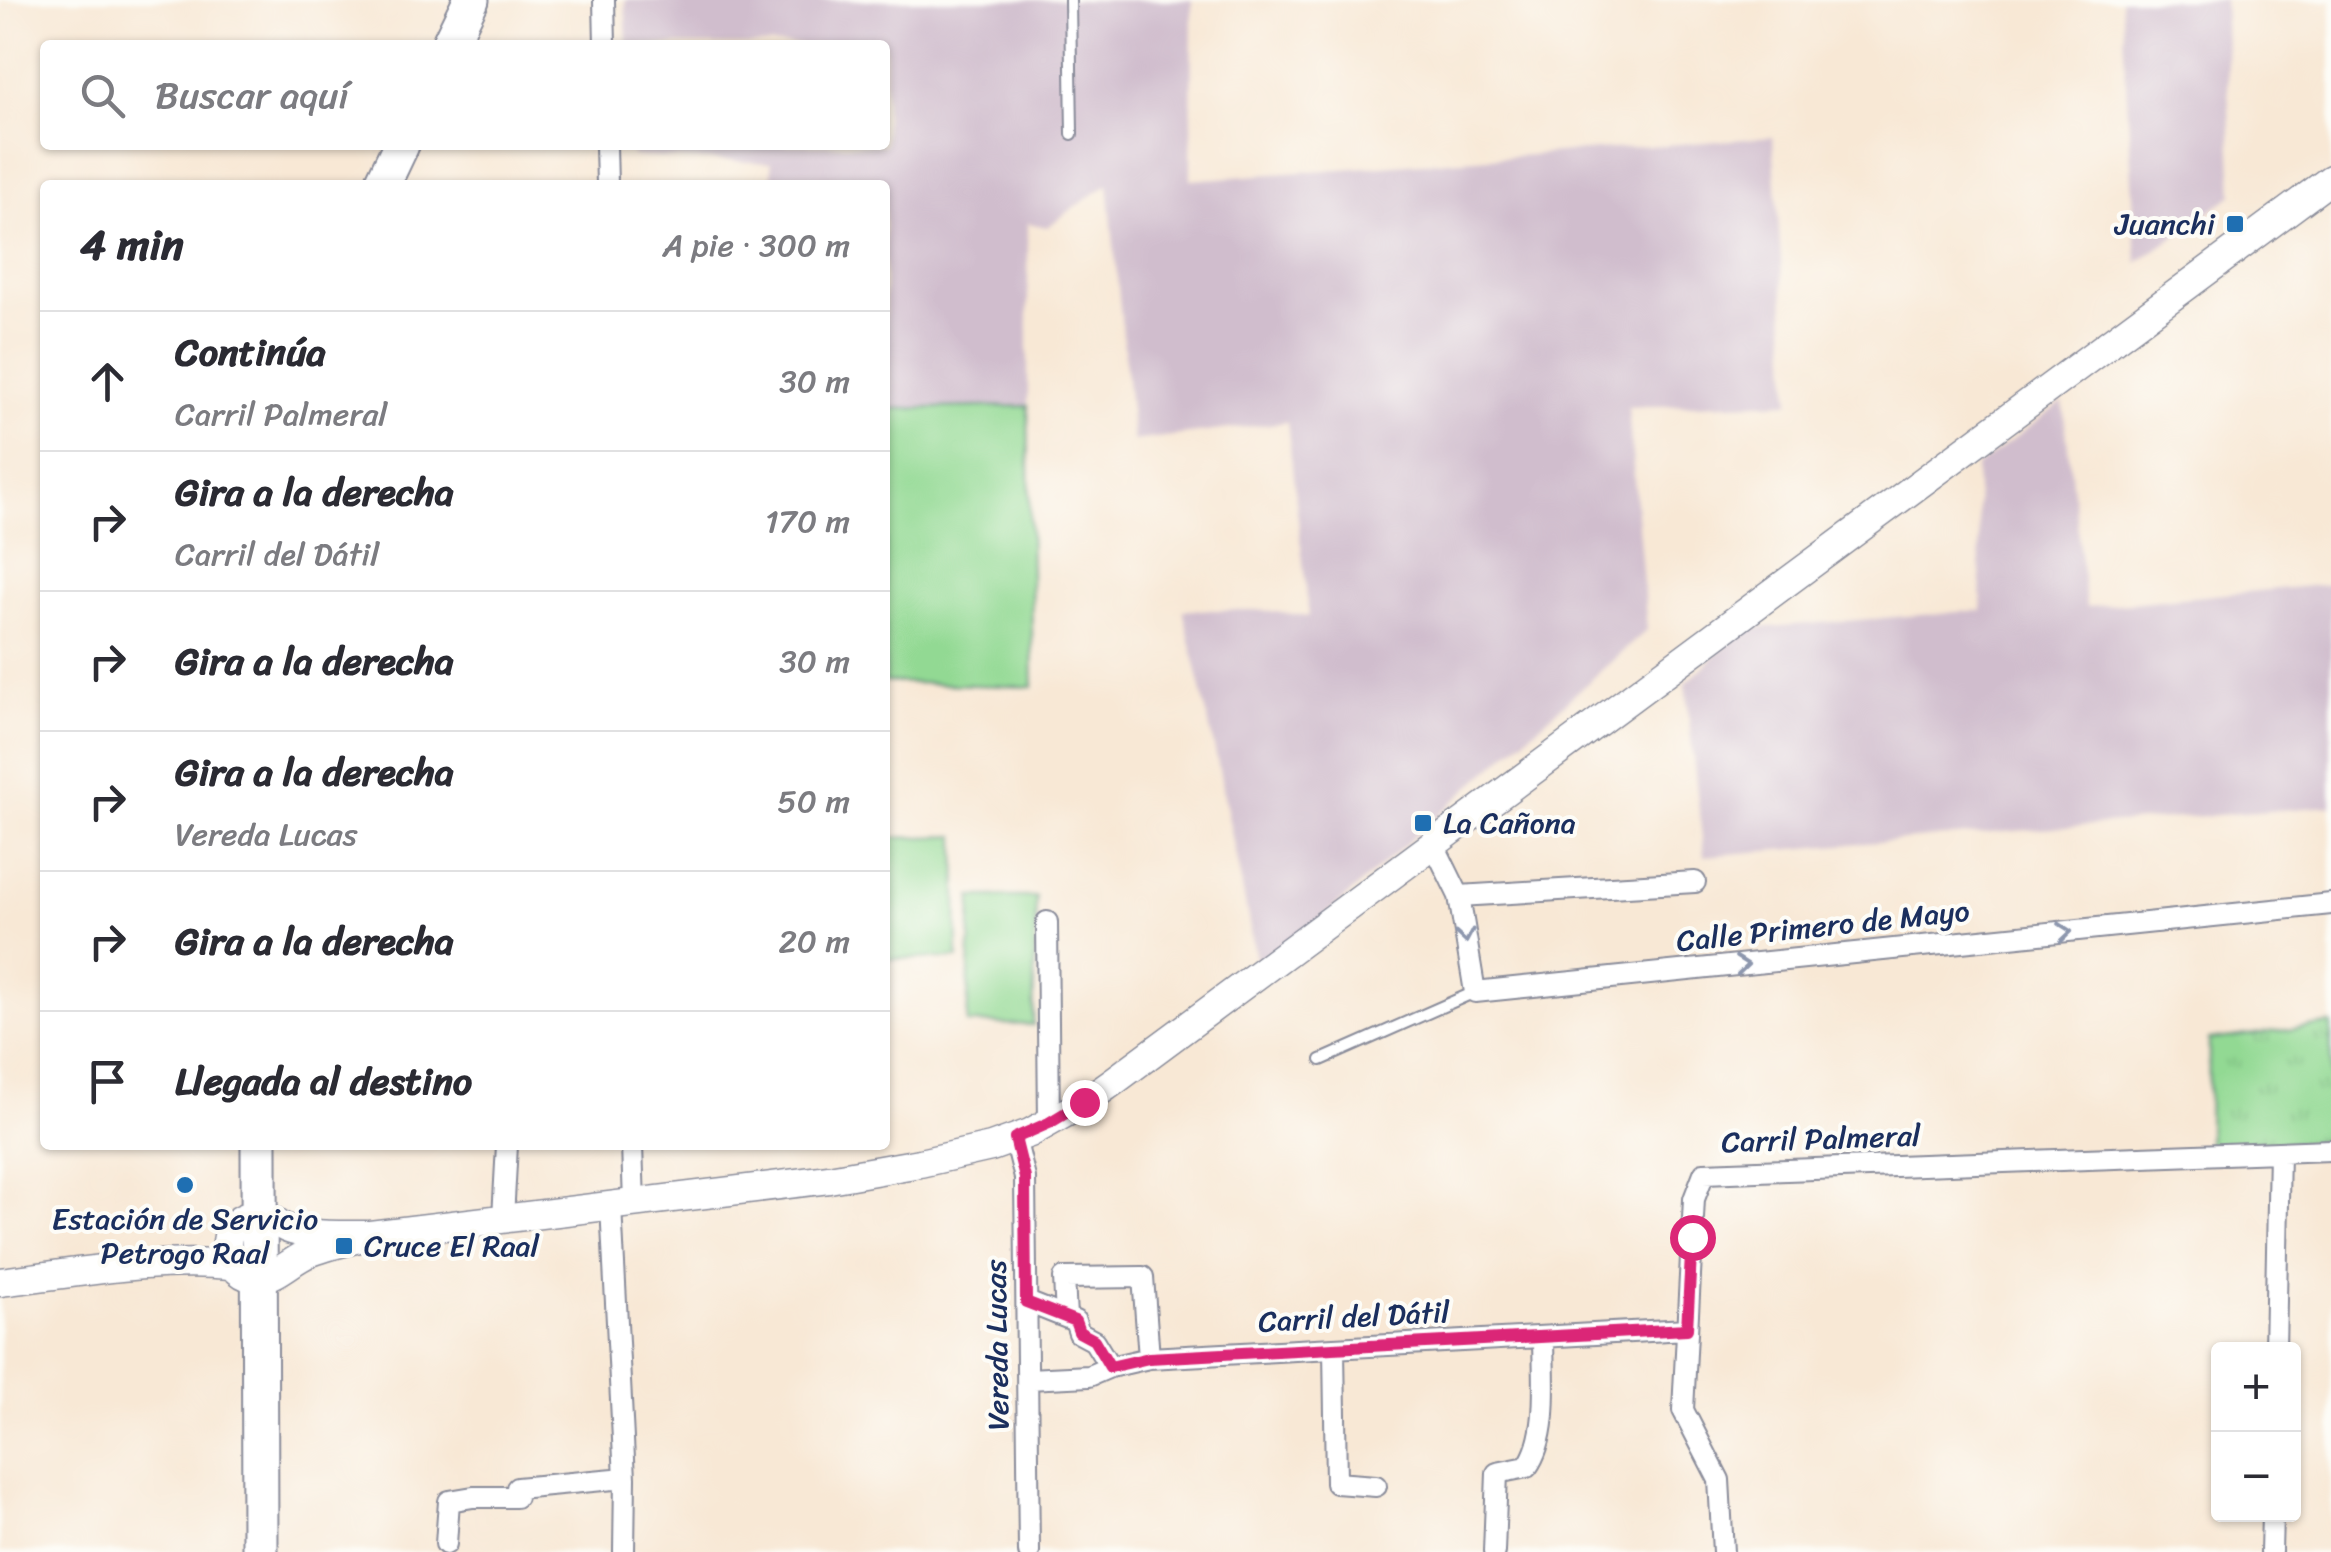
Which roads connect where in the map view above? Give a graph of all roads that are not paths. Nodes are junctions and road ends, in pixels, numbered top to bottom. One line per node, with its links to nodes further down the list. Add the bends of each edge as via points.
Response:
1 (471, 0): 4 (highway)
2 (604, 0): 5 (street)
3 (1070, 0): 6 (lane)
4 (451, 40)
5 (604, 40)
6 (1072, 134)
7 (400, 150): 10 (highway)
8 (606, 150): 11 (street)
9 (2331, 178): 12 (main road)
10 (384, 180)
11 (607, 180)
12 (1434, 845): 14 (street); 19 (main road)
13 (1695, 882): 14 (street)
14 (1458, 896): 17 (street, one-way to 17)
15 (2331, 904): 17 (street, Calle Primero de Mayo, one-way to 15)
16 (1047, 922): 19 (street)
17 (1475, 992): 18 (lane)
18 (1321, 1060)
19 (1049, 1123): 20 (main road)
20 (1015, 1138): 26 (main road, via 867,1172); 33 (street, Vereda Lucas, via 1025,1178)
21 (259, 1150): 28 (highway)
22 (507, 1150): 27 (street)
23 (631, 1150): 26 (street)
24 (2331, 1150): 25 (street, Carril Palmeral)
25 (2279, 1152): 35 (street, Carril Palmeral, via 1704,1173 1694,1199); 37 (street)
26 (623, 1205): 27 (main road); 42 (street)
27 (503, 1218): 29 (main road)
28 (258, 1223): 29 (main road); 30 (main road); 31 (highway)
29 (370, 1235): 31 (main road)
30 (148, 1264): 31 (main road); 32 (main road)
31 (257, 1271): 46 (highway)
32 (0, 1282)
33 (1026, 1302): 34 (street); 41 (street, Vereda Lucas)
34 (1066, 1317): 39 (street, via 1064,1278 1142,1277); 40 (street, via 1094,1340)
35 (1687, 1329): 36 (street, Carril del Dátil); 50 (street, Carril Palmeral, via 1683,1410 1720,1480)
36 (1543, 1337): 38 (street, Carril del Dátil); 49 (street, via 1542,1432 1527,1467 1497,1473)
37 (2275, 1342)
38 (1334, 1348): 39 (street, Carril del Dátil); 43 (street, via 1336,1483)
39 (1149, 1358): 40 (street, Carril del Dátil)
40 (1110, 1367): 41 (street, Carril del Dátil, via 1089,1376)
41 (1028, 1378): 48 (street, Vereda Lucas)
42 (624, 1478): 45 (street, via 517,1488 516,1498 449,1501); 47 (street)
43 (1376, 1486)
44 (2272, 1522): 51 (street)
45 (446, 1544)
46 (260, 1552)
47 (624, 1552)
48 (1029, 1552)
49 (1494, 1552)
50 (1723, 1552)
51 (2271, 1552)

